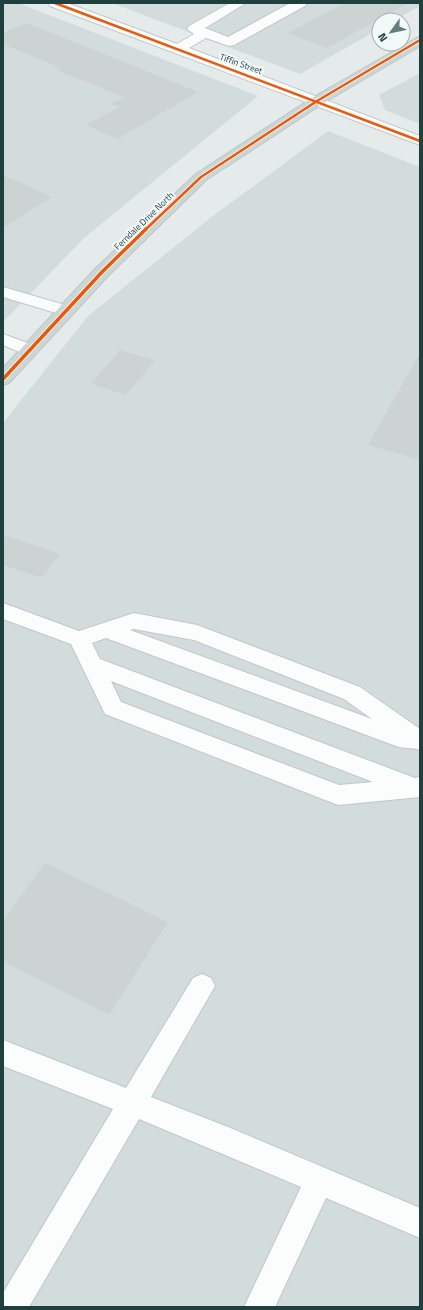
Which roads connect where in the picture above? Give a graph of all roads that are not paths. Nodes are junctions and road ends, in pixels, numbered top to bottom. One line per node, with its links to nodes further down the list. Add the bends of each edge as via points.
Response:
1 (55, 3): 6 (street, Tiffin Street)
2 (239, 3): 4 (street, via 194,29)
3 (300, 3): 4 (street, via 229,42)
4 (205, 33): 6 (street)
5 (420, 40): 7 (main road, Ferndale Drive North)
6 (178, 49): 7 (street, Tiffin Street)
7 (317, 100): 8 (street, Tiffin Street); 10 (main road, Ferndale Drive North, via 201,177 102,272)
8 (420, 141)
9 (3, 292): 10 (street)
10 (66, 311): 12 (main road, Ferndale Drive North)
11 (3, 339): 12 (street)
12 (30, 350): 13 (main road, Ferndale Drive North)
13 (3, 379)
14 (3, 611): 16 (street)
15 (107, 630): 16 (street); 18 (street, via 134,621 197,633 352,693); 19 (street)
16 (79, 639): 17 (street)
17 (92, 665): 20 (street); 20 (street, via 114,708 338,795)
18 (420, 741)
19 (420, 746)
20 (417, 788)
21 (202, 986): 23 (street)
22 (3, 1053): 23 (street)
23 (133, 1103): 24 (street); 26 (street)
24 (319, 1180): 25 (street); 27 (street)
25 (420, 1223)
26 (12, 1307)
27 (259, 1307)

